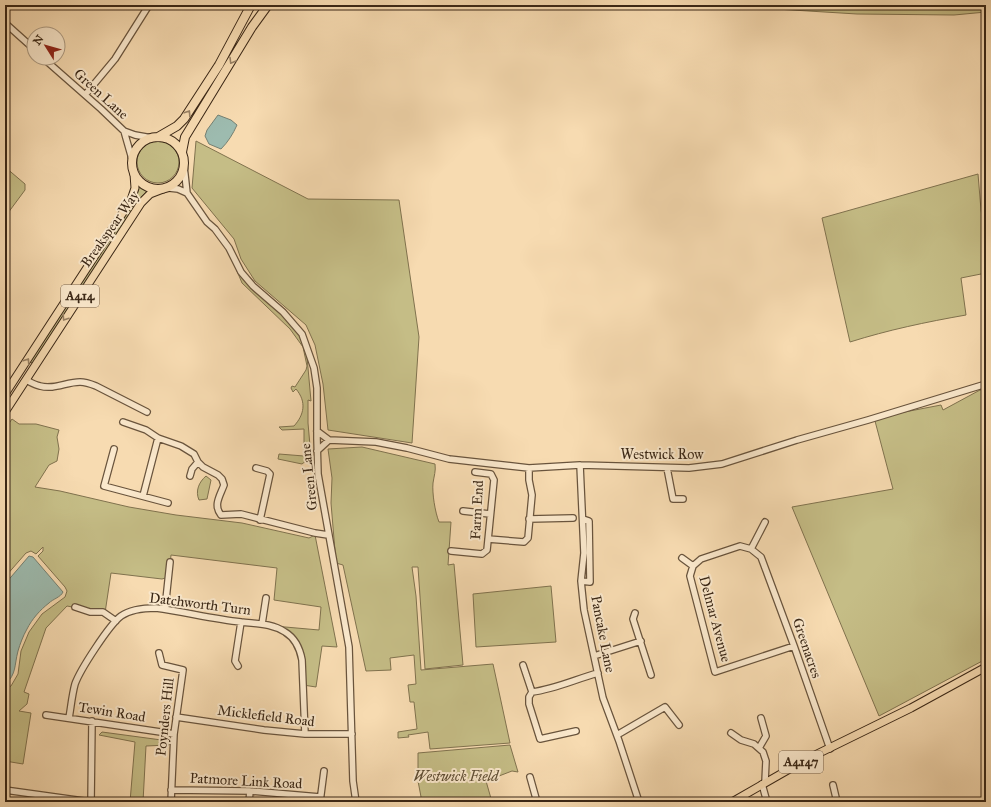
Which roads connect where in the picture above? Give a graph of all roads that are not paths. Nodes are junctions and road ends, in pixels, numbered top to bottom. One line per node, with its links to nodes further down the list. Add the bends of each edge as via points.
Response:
1 (149, 5): 9 (street, via 115,59)
2 (262, 5): 6 (highway)
3 (268, 5): 6 (highway)
4 (250, 6): 11 (highway, one-way to 4, via 177,126 184,119 219,65)
5 (5, 23): 7 (street)
6 (252, 27): 12 (highway, one-way to 12, via 185,137)
7 (26, 42)
8 (53, 66): 9 (street, Green Lane)
9 (85, 95): 10 (street, Green Lane)
10 (124, 131): 11 (street, Green Lane, via 134,135); 13 (street, Green Lane)
11 (155, 137): 12 (highway, via 170,140); 13 (highway, via 139,145)
12 (182, 152): 14 (highway)
13 (132, 159): 15 (highway)
14 (184, 166): 16 (highway, via 182,175); 17 (street, Green Lane)
15 (134, 174): 16 (highway, via 143,185 156,190); 20 (main road, Breakspear Way / A414, one-way to 15, via 132,200 135,188)
16 (166, 188): 17 (street); 18 (main road, Breakspear Way / A414, one-way to 18, via 150,194 141,202)
17 (187, 193): 24 (street, Green Lane, via 207,222 230,248 241,272 302,334 314,368 317,388)
18 (26, 380): 21 (main road, Breakspear Way / A414); 22 (street, via 45,387 88,383)
19 (986, 384): 33 (street, Westwick Row, via 722,464)
20 (5, 394)
21 (5, 412)
22 (147, 412)
23 (123, 422): 25 (street, via 146,430)
24 (317, 431): 26 (street); 28 (street, Green Lane)
25 (158, 438): 29 (street, via 181,446 194,454); 36 (street)
26 (329, 440): 28 (street); 32 (street, Westwick Row, via 376,442 449,459)
27 (114, 449): 36 (street, via 104,486)
28 (317, 451): 45 (street, Green Lane)
29 (198, 462): 35 (street, via 192,468); 43 (street, via 222,479 224,485 216,504 221,515 241,514)
30 (580, 465): 32 (street, Westwick Row); 33 (street, Westwick Row); 49 (street, via 583,519 590,521)
31 (256, 468): 43 (street, via 270,474)
32 (528, 468): 42 (street, via 532,494)
33 (667, 468): 37 (street, via 673,499)
34 (475, 472): 40 (street, Farm End, via 491,474 494,480)
35 (190, 476)
36 (143, 496): 38 (street)
37 (683, 500)
38 (168, 503)
39 (463, 511): 40 (street)
40 (490, 514): 46 (street, Farm End)
41 (573, 518): 42 (street)
42 (530, 519): 46 (street, via 528,538 524,542)
43 (260, 520): 45 (street)
44 (764, 522): 47 (street)
45 (328, 535): 82 (street, Green Lane, via 349,647)
46 (488, 539): 48 (street, Farm End, via 487,550 482,554)
47 (751, 550): 50 (street, Delmar Avenue); 53 (street, Delmar Avenue, via 740,546 701,559)
48 (452, 551)
49 (587, 553): 54 (street, Pancake Lane); 54 (street, via 590,582)
50 (761, 556): 63 (street, Greenacres)
51 (682, 558): 53 (street, Delmar Avenue)
52 (170, 562): 57 (street)
53 (693, 566): 63 (street, Delmar Avenue, via 690,576 715,672)
54 (581, 581): 65 (street, Pancake Lane)
55 (266, 598): 61 (street)
56 (76, 607): 59 (street, via 90,612 103,612)
57 (165, 609): 59 (street, Datchworth Turn, via 137,610 125,614); 60 (street, Datchworth Turn)
58 (635, 613): 62 (street, via 633,619)
59 (116, 621): 74 (street, Datchworth Turn, via 78,676)
60 (241, 622): 61 (street, Datchworth Turn); 67 (street, via 235,662)
61 (262, 624): 81 (street, Datchworth Turn, via 286,632 300,649)
62 (640, 641): 65 (street); 70 (street)
63 (794, 646): 85 (street, Greenacres)
64 (159, 653): 73 (street, Poynders Hill, via 162,665 183,670)
65 (594, 656): 69 (street, Pancake Lane)
66 (523, 665): 71 (street)
67 (238, 666)
68 (986, 667): 85 (main road, A4147)
69 (598, 673): 71 (street, via 554,688); 83 (street, Pancake Lane, via 603,698)
70 (650, 674)
71 (532, 692): 78 (street, via 529,704 540,739)
72 (46, 715): 74 (street, Tewin Road)
73 (176, 717): 80 (street, Poynders Hill); 81 (street, Micklefield Road)
74 (69, 718): 76 (street, Tewin Road)
75 (761, 718): 84 (street, via 766,736)
76 (92, 721): 80 (street, Tewin Road); 94 (street)
77 (679, 725): 83 (street, via 665,707)
78 (576, 731)
79 (731, 733): 84 (street)
80 (174, 734): 91 (street, Poynders Hill)
81 (305, 734): 82 (street, Micklefield Road)
82 (352, 734): 97 (street, Green Lane)
83 (616, 735): 99 (street, Pancake Lane)
84 (759, 748): 88 (street, via 766,761)
85 (830, 748): 88 (main road, A4147)
86 (324, 772): 93 (street)
87 (530, 777): 98 (street)
88 (764, 783): 100 (main road, A4147); 101 (street)
89 (833, 785): 102 (street)
90 (5, 790): 94 (street)
91 (171, 790): 92 (street, Patmore Link Road); 95 (street, Poynders Hill)
92 (250, 791): 93 (street, Patmore Link Road); 96 (street)
93 (320, 800)
94 (91, 802)
95 (171, 802)
96 (250, 802)
97 (356, 802)
98 (537, 802)
99 (639, 802)
100 (732, 802)
101 (767, 802)
102 (837, 802)

